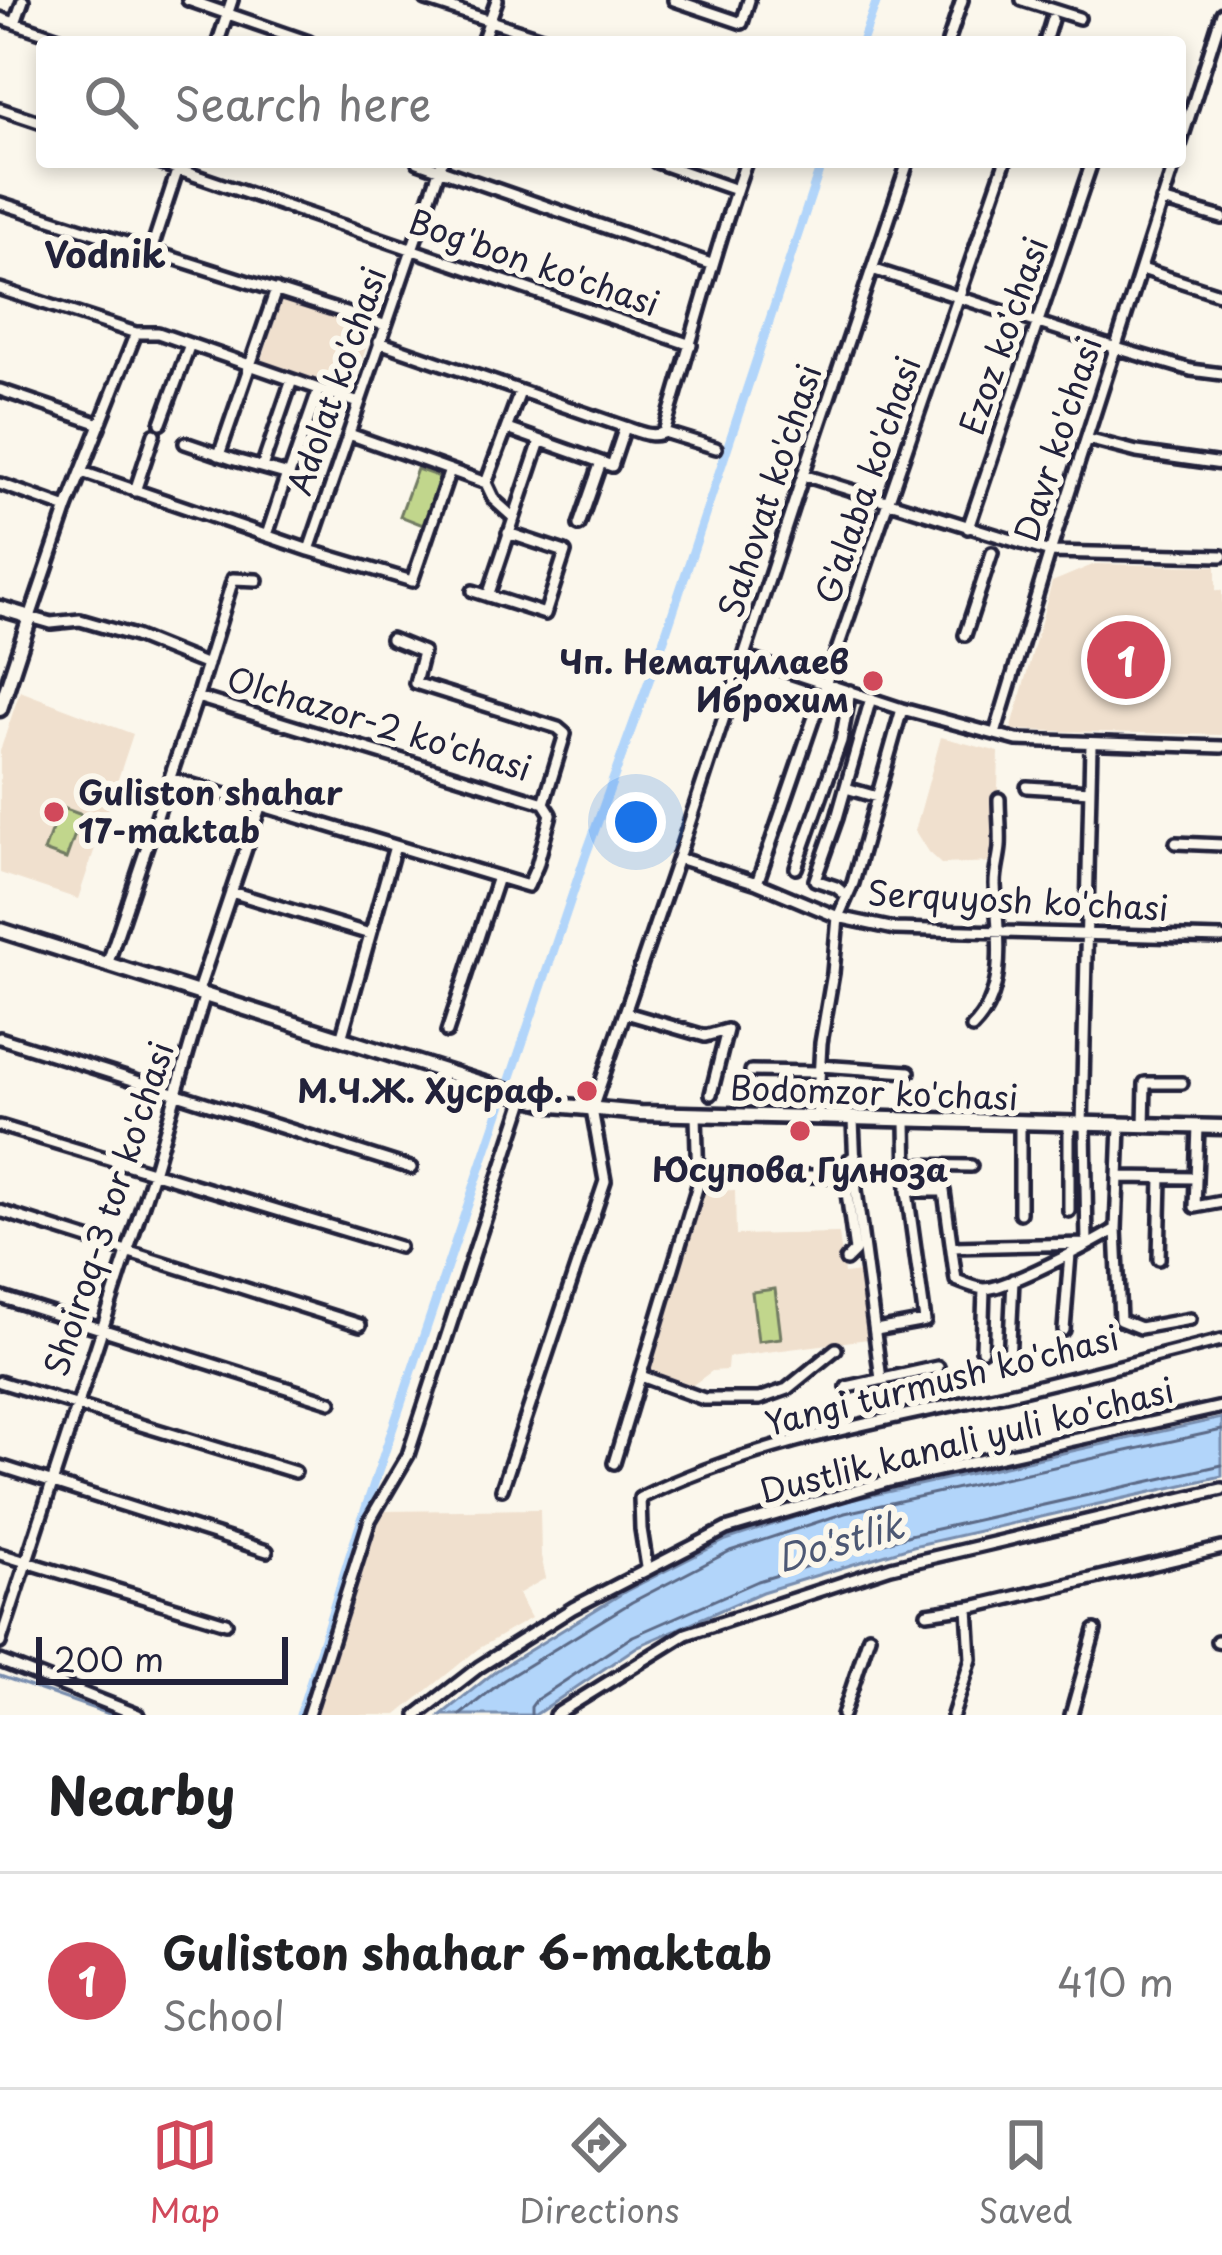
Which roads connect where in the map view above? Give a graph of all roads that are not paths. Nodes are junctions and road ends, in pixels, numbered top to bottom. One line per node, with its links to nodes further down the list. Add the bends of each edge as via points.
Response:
1 (23, 0): 16 (street)
2 (188, 0): 11 (street)
3 (232, 0): 11 (street)
4 (426, 0): 15 (street)
5 (496, 0): 15 (street)
6 (674, 0): 7 (street, via 742,23)
7 (749, 0)
8 (962, 0): 22 (street)
9 (1022, 0): 13 (street)
10 (1222, 13): 25 (street)
11 (227, 14): 18 (street); 19 (street)
12 (0, 18): 16 (street)
13 (1079, 18)
14 (1052, 19): 23 (street)
15 (490, 20): 20 (street); 21 (street)
16 (15, 23): 17 (street)
17 (53, 36)
18 (220, 36)
19 (291, 36)
20 (484, 36)
21 (537, 36)
22 (951, 36)
23 (1047, 36)
24 (0, 110): 26 (street)
25 (1186, 112)
26 (36, 121)
27 (177, 168): 42 (street)
28 (184, 168): 41 (street, Bog'bon ko'chasi)
29 (440, 168): 41 (street, Adolat ko'chasi)
30 (446, 168): 43 (street)
31 (673, 168): 37 (street)
32 (744, 168): 37 (street)
33 (906, 168): 44 (street, Sahovat ko'chasi)
34 (1004, 168): 49 (street, G'alaba ko'chasi)
35 (1090, 168): 50 (street, Ezoz ko'chasi)
36 (1173, 168): 38 (street, Davr ko'chasi)
37 (736, 190): 43 (street)
38 (1162, 201): 40 (street); 45 (street, Davr ko'chasi)
39 (0, 203): 42 (street)
40 (1222, 218)
41 (410, 250): 51 (street, Adolat ko'chasi); 55 (street, Bog'bon ko'chasi)
42 (151, 251): 47 (street)
43 (710, 264): 55 (street)
44 (872, 269): 49 (street); 82 (street, Sahovat ko'chasi)
45 (1142, 269): 48 (street); 56 (street, Davr ko'chasi)
46 (0, 289): 52 (street)
47 (276, 290): 51 (street); 57 (street)
48 (1222, 295)
49 (960, 299): 50 (street); 86 (street, G'alaba ko'chasi)
50 (1037, 323): 56 (street); 90 (street, Ezoz ko'chasi)
51 (384, 325): 53 (street, Adolat ko'chasi)
52 (136, 333): 54 (street); 65 (street)
53 (379, 342): 62 (street); 63 (street, Adolat ko'chasi)
54 (190, 344): 57 (street); 64 (street)
55 (691, 345): 68 (street)
56 (1116, 348): 58 (street); 71 (street, Davr ko'chasi)
57 (250, 367): 59 (street); 75 (street)
58 (1222, 374)
59 (292, 380): 60 (street); 78 (street)
60 (319, 389): 63 (street); 81 (street)
61 (0, 390): 65 (street)
62 (520, 392): 66 (street); 67 (street)
63 (359, 403): 70 (street, Adolat ko'chasi)
64 (160, 423)
65 (100, 424): 80 (street)
66 (625, 427): 68 (street); 76 (street)
67 (508, 429): 72 (street); 83 (street)
68 (664, 432): 74 (street)
69 (154, 434): 85 (street)
70 (349, 434): 79 (street); 93 (street, Adolat ko'chasi)
71 (1088, 439): 77 (street); 94 (street, Davr ko'chasi)
72 (540, 441): 76 (street); 88 (street)
73 (185, 443): 75 (street)
74 (716, 448)
75 (219, 455): 78 (street)
76 (607, 464): 89 (street)
77 (1222, 464)
78 (262, 467): 81 (street)
79 (450, 470): 83 (street); 93 (street, via 412,581)
80 (82, 472): 85 (street); 87 (street)
81 (288, 474): 92 (street)
82 (802, 475): 86 (street); 104 (street, Sahovat ko'chasi)
83 (486, 483): 88 (street)
84 (0, 484): 87 (street)
85 (135, 491): 92 (street)
86 (889, 501): 90 (street); 106 (street, G'alaba ko'chasi)
87 (68, 508): 101 (street)
88 (514, 518): 91 (street)
89 (579, 525)
90 (968, 528): 94 (street)
91 (508, 533): 99 (street); 99 (street, via 566,552 545,614)
92 (267, 536): 93 (street)
93 (309, 550)
94 (1050, 552): 96 (street); 112 (street, Davr ko'chasi)
95 (992, 554): 102 (street)
96 (1222, 556)
97 (257, 580): 105 (street, via 233,579)
98 (473, 591): 99 (street)
99 (488, 596)
100 (0, 608): 101 (street)
101 (30, 617): 105 (street, via 80,620); 110 (street)
102 (964, 635)
103 (391, 640): 121 (street, via 423,652 415,683 565,734)
104 (744, 657): 106 (street); 126 (street, Sahovat ko'chasi)
105 (207, 665): 108 (street)
106 (826, 683): 107 (street); 129 (street, G'alaba ko'chasi)
107 (850, 692): 109 (street); 127 (street)
108 (197, 697): 115 (street); 121 (street, Olchazor-2 ko'chasi)
109 (871, 698): 111 (street); 117 (street)
110 (0, 709)
111 (902, 709): 112 (street); 119 (street)
112 (995, 734): 113 (street)
113 (1091, 745): 114 (street); 118 (street)
114 (1222, 747)
115 (170, 778): 122 (street); 138 (street)
116 (1027, 787): 118 (street)
117 (846, 788): 119 (street); 131 (street, via 815,880)
118 (1090, 790): 136 (street)
119 (877, 797): 131 (street)
120 (999, 799): 134 (street)
121 (544, 803): 128 (street, via 551,814 528,886)
122 (261, 804): 125 (street); 130 (street, Shoiroq-3 tor ko'chasi)
123 (1176, 843): 124 (street)
124 (1222, 845)
125 (394, 846): 128 (street); 135 (street)
126 (678, 858): 129 (street, Serquyosh ko'chasi); 140 (street, Sahovat ko'chasi)
127 (796, 868)
128 (498, 877): 142 (street)
129 (757, 883): 132 (street, Serquyosh ko'chasi)
130 (231, 892): 135 (street); 139 (street, Shoiroq-3 tor ko'chasi)
131 (847, 896): 132 (street)
132 (838, 917): 134 (street, Serquyosh ko'chasi, via 895,929); 145 (street)
133 (0, 930): 138 (street)
134 (1000, 932): 136 (street, Serquyosh ko'chasi); 141 (street, via 999,971)
135 (370, 934): 144 (street)
136 (1088, 935): 137 (street, Serquyosh ko'chasi); 159 (street)
137 (1222, 938)
138 (107, 965): 139 (street)
139 (200, 996): 144 (street); 149 (street, Shoiroq-3 tor ko'chasi)
140 (626, 1013): 150 (street, via 705,1036 727,1030); 152 (street, Sahovat ko'chasi)
141 (971, 1028)
142 (447, 1031)
143 (0, 1038): 149 (street)
144 (341, 1039): 151 (street, Bodomzor ko'chasi)
145 (819, 1069): 146 (street); 147 (street); 154 (street)
146 (752, 1071)
147 (910, 1072)
148 (1182, 1083): 161 (street, via 1145,1083)
149 (176, 1093): 167 (street); 168 (street, Shoiroq-3 tor ko'chasi)
150 (710, 1094)
151 (520, 1095): 152 (street, Bodomzor ko'chasi); 226 (street, via 408,1455 370,1520)
152 (592, 1109): 153 (street, Bodomzor ko'chasi); 211 (street, via 605,1180)
153 (696, 1115): 154 (street, Bodomzor ko'chasi); 200 (street, via 698,1185)
154 (817, 1118): 155 (street, Bodomzor ko'chasi)
155 (853, 1120): 156 (street, Bodomzor ko'chasi); 164 (street)
156 (906, 1120): 157 (street, Bodomzor ko'chasi); 165 (street)
157 (1020, 1124): 159 (street, Bodomzor ko'chasi); 178 (street)
158 (0, 1126): 168 (street)
159 (1079, 1126): 160 (street, Bodomzor ko'chasi); 177 (street); 180 (street)
160 (1120, 1126): 161 (street, Bodomzor ko'chasi); 171 (street)
161 (1144, 1126): 162 (street, Bodomzor ko'chasi)
162 (1198, 1127): 163 (street, Bodomzor ko'chasi); 173 (street)
163 (1222, 1127)
164 (854, 1155): 170 (street); 193 (street)
165 (905, 1165): 166 (street); 174 (street)
166 (971, 1166)
167 (411, 1168)
168 (153, 1173): 182 (street); 183 (street, Shoiroq-3 tor ko'chasi)
169 (799, 1176): 170 (street)
170 (845, 1176): 186 (street, via 854,1251)
171 (1119, 1177): 172 (street); 179 (street)
172 (1161, 1178): 173 (street); 185 (street)
173 (1196, 1178): 175 (street, via 1195,1207)
174 (907, 1192): 181 (street, via 944,1191); 193 (street, via 925,1322)
175 (1222, 1202)
176 (0, 1211): 183 (street)
177 (1069, 1211)
178 (1020, 1213)
179 (1116, 1229): 180 (street); 190 (street, via 1120,1319 1140,1328)
180 (1090, 1244): 181 (street); 184 (street)
181 (952, 1246): 188 (street, via 956,1280)
182 (399, 1247)
183 (128, 1251): 191 (street); 192 (street, Shoiroq-3 tor ko'chasi)
184 (1070, 1254): 187 (street); 194 (street)
185 (1159, 1259)
186 (846, 1260)
187 (1013, 1280): 188 (street); 198 (street)
188 (985, 1289): 197 (street)
189 (0, 1297): 192 (street)
190 (1190, 1319)
191 (360, 1325)
192 (100, 1329): 204 (street); 205 (street, Shoiroq-3 tor ko'chasi)
193 (876, 1330): 201 (street)
194 (1064, 1330)
195 (1222, 1340): 217 (street, Yangi turmush ko'chasi, via 842,1427 669,1484 640,1498)
196 (836, 1349): 200 (street, via 787,1389 759,1399 704,1399)
197 (982, 1350)
198 (1009, 1362)
199 (938, 1367): 201 (street)
200 (640, 1376): 207 (street)
201 (881, 1379): 203 (street)
202 (0, 1382): 205 (street)
203 (847, 1388)
204 (331, 1402)
205 (75, 1406): 209 (street); 210 (street, Shoiroq-3 tor ko'chasi)
206 (1222, 1407): 217 (street, Dustlik kanali yuli ko'chasi, via 889,1481 726,1528)
207 (614, 1463)
208 (0, 1466): 210 (street)
209 (295, 1472)
210 (51, 1483): 214 (street); 216 (street, Shoiroq-3 tor ko'chasi)
211 (502, 1489)
212 (1222, 1489): 228 (street, via 891,1567 686,1634)
213 (1222, 1548): 218 (street)
214 (267, 1551)
215 (0, 1554): 216 (street)
216 (25, 1562): 220 (street); 223 (street, Shoiroq-3 tor ko'chasi)
217 (647, 1568): 227 (street, Dustlik kanali yuli ko'chasi, via 479,1667)
218 (968, 1608): 219 (street); 230 (street, via 971,1659)
219 (927, 1613)
220 (226, 1623)
221 (1095, 1630): 231 (street)
222 (869, 1636): 229 (street)
223 (0, 1643)
224 (0, 1661): 225 (street)
225 (138, 1715)
226 (308, 1715)
227 (417, 1715)
228 (555, 1715)
229 (843, 1715)
230 (953, 1715)
231 (1071, 1715)

